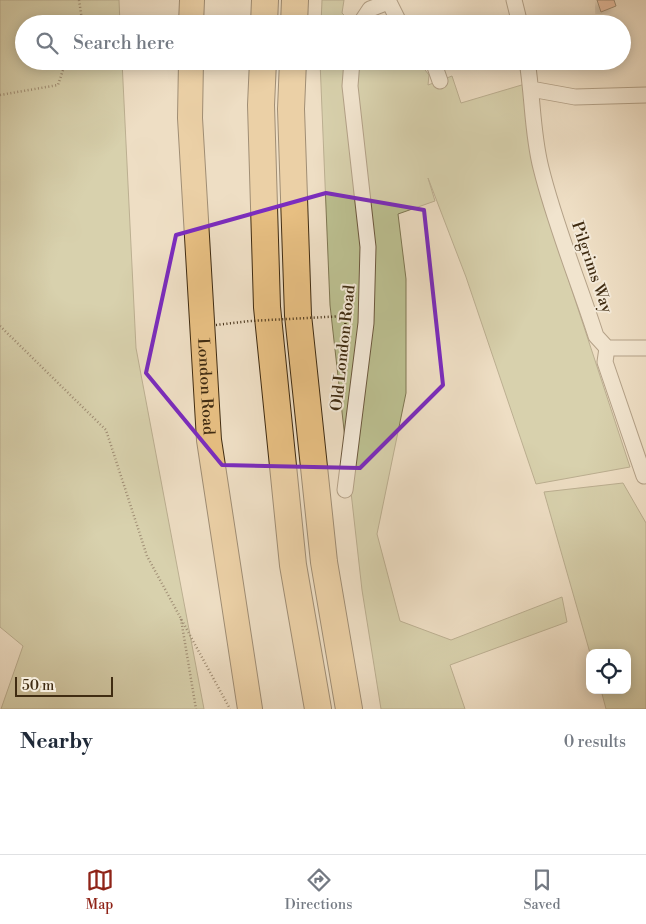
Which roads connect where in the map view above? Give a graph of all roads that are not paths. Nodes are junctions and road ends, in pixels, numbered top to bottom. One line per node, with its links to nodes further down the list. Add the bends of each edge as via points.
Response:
1 (192, 0): 6 (main road)
2 (265, 0): 7 (highway)
3 (295, 0): 8 (highway)
4 (514, 0): 11 (street)
5 (388, 1): 9 (street, via 370,9); 10 (street)
6 (191, 15)
7 (264, 15)
8 (294, 15)
9 (366, 15)
10 (395, 15)
11 (518, 15)
12 (190, 70): 25 (main road, London Road, via 209,440)
13 (263, 70): 26 (highway, via 267,307 293,565)
14 (293, 70): 27 (highway, via 298,315 324,562)
15 (351, 70): 24 (street, Old London Road, via 350,86 368,247 366,323)
16 (436, 70): 18 (street)
17 (528, 70): 19 (street, Pilgrims Way)
18 (440, 81)
19 (531, 89): 20 (street, via 575,97); 21 (street, Pilgrims Way, via 541,167 596,336)
20 (646, 95)
21 (607, 348): 22 (street); 23 (street, via 605,362)
22 (646, 348)
23 (644, 476)
24 (345, 490)
25 (250, 709)
26 (318, 709)
27 (349, 709)

